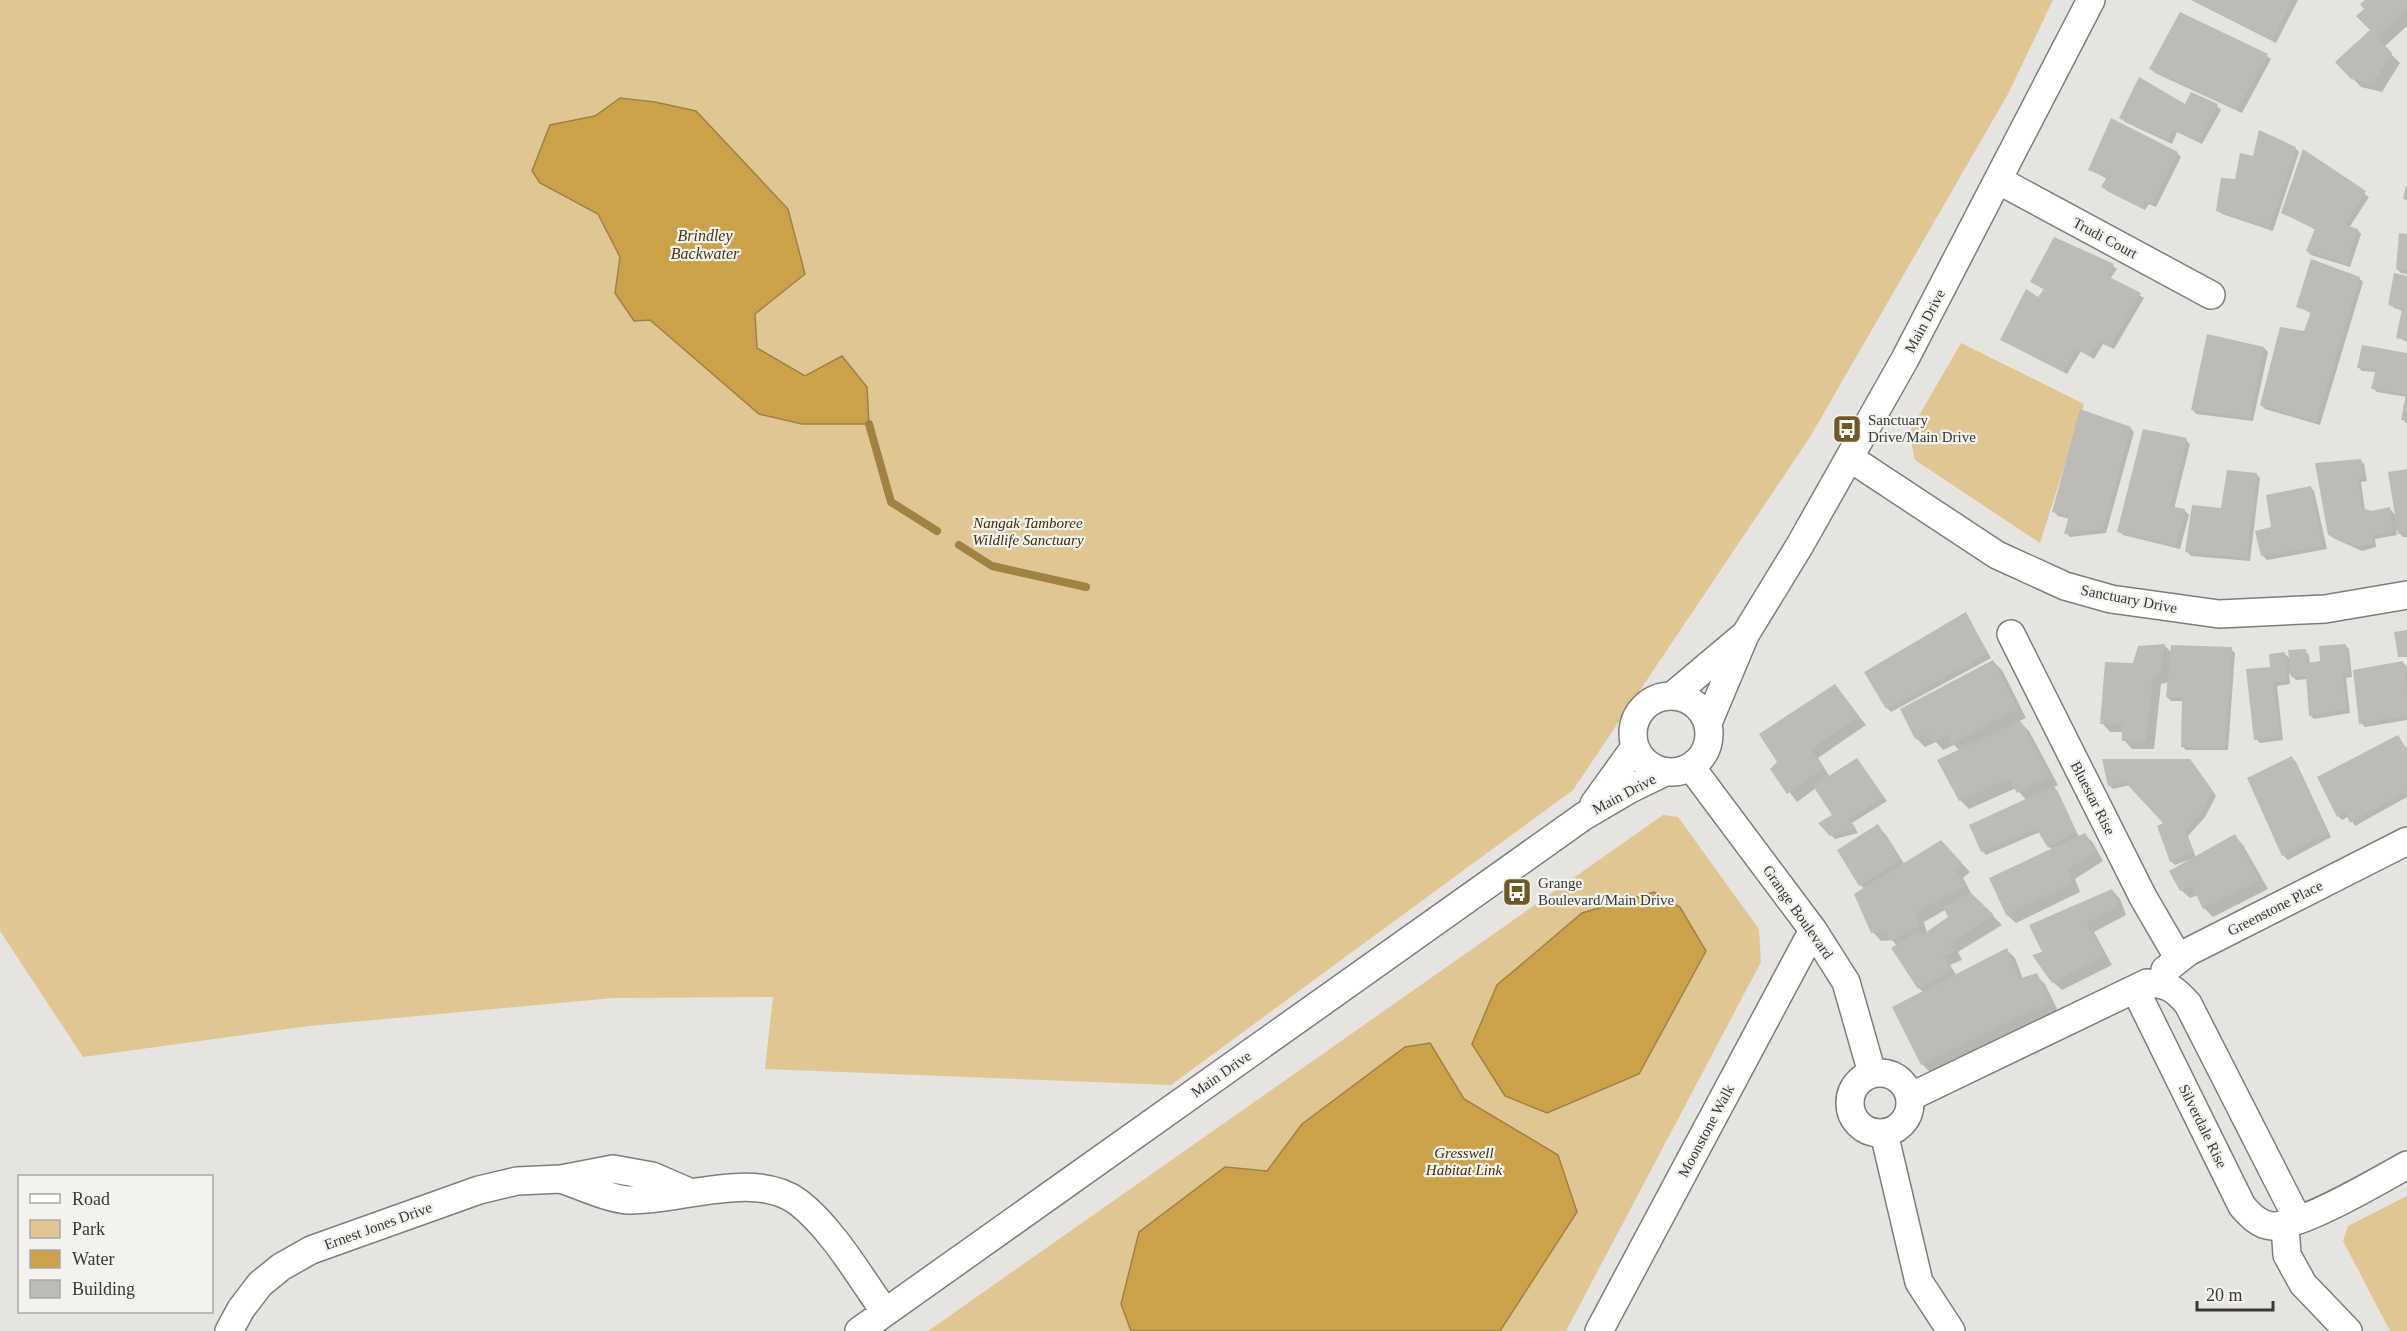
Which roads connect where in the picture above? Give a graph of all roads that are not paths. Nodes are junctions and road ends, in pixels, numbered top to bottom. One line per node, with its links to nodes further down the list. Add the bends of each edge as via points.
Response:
1 (2091, 0): 2 (street, Main Drive)
2 (1998, 180): 3 (street, Trudi Court); 4 (street, Main Drive)
3 (2211, 295)
4 (1850, 458): 5 (street, Sanctuary Drive, via 1997,555 2065,586 2111,599 2219,614 2325,609); 7 (street, Main Drive)
5 (2407, 595)
6 (2012, 634): 15 (street, Bluestar Rise, via 2143,897)
7 (1745, 635): 8 (street, Main Drive); 9 (street, Main Drive)
8 (1672, 696): 9 (street, via 1695,703); 10 (street, via 1659,697 1640,712 1634,729)
9 (1708, 723): 11 (street, via 1710,735 1701,759)
10 (1635, 747): 11 (street, via 1647,764); 12 (street, Main Drive)
11 (1678, 770): 12 (street, Main Drive, via 1630,789); 14 (street, Grange Boulevard)
12 (1584, 816): 22 (street, Main Drive)
13 (2407, 841): 15 (street, Greenstone Place)
14 (1813, 930): 17 (street, Grange Boulevard, via 1846,982); 25 (street, Moonstone Walk)
15 (2179, 959): 16 (street, Greenstone Place)
16 (2141, 986): 18 (street); 21 (street, via 2163,984 2177,991 2188,1004); 21 (street, Silverdale Rise, via 2242,1206 2254,1220 2269,1226)
17 (1872, 1074): 18 (street, via 1893,1075); 19 (street, via 1852,1090 1850,1111 1863,1128)
18 (1910, 1096): 19 (street, via 1907,1117 1900,1126)
19 (1884, 1133): 26 (street, via 1919,1282)
20 (2407, 1166): 21 (street)
21 (2291, 1222): 27 (street, via 2287,1255 2302,1284)
22 (885, 1312): 23 (street, Ernest Jones Drive, via 828,1233 795,1200 757,1188 689,1192 652,1176 613,1169 561,1179 517,1181 479,1190 312,1251 281,1267 260,1284); 24 (street, Main Drive)
23 (229, 1331)
24 (859, 1331)
25 (1599, 1331)
26 (1952, 1331)
27 (2348, 1331)

